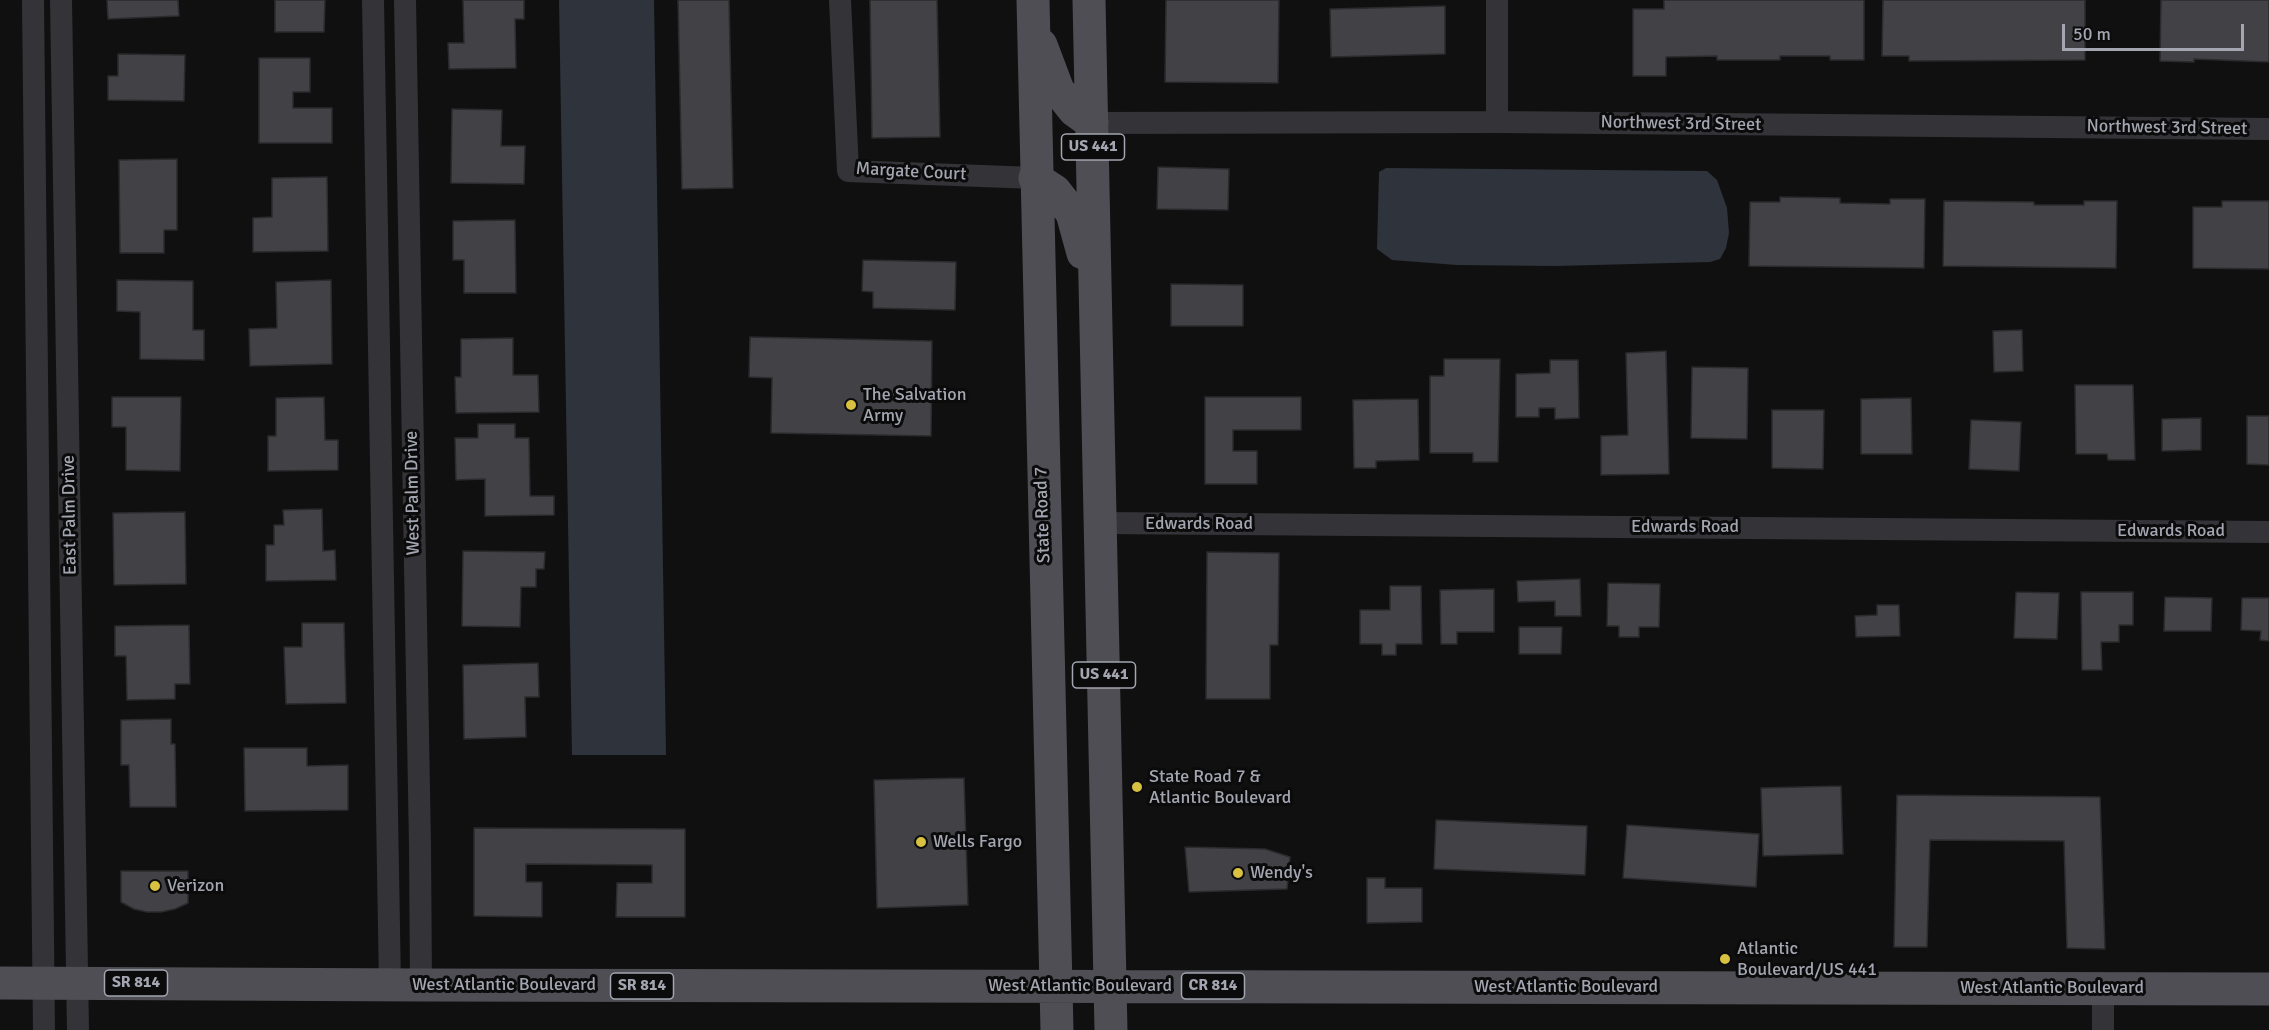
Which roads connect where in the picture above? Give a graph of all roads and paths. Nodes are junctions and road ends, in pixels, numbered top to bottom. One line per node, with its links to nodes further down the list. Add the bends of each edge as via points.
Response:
1 (33, 0): 17 (street, East Palm Drive)
2 (61, 0): 16 (street, East Palm Drive)
3 (373, 0): 15 (street, West Palm Drive)
4 (405, 0): 14 (street, West Palm Drive)
5 (840, 0): 12 (street, Margate Court, via 848,171)
6 (1089, 0): 10 (main road, US 441)
7 (1497, 0): 9 (street)
8 (1033, 13): 10 (main road, via 1058,90 1074,110); 12 (main road, State Road 7 / US 441)
9 (1497, 122): 10 (street, Northwest 3rd Street); 11 (street, Northwest 3rd Street)
10 (1092, 123): 13 (main road, US 441)
11 (2269, 129)
12 (1035, 178): 13 (main road, via 1055,190 1072,213); 28 (main road, State Road 7 / US 441)
13 (1095, 295): 18 (main road, US 441)
14 (412, 416): 15 (street); 21 (street, West Palm Drive)
15 (380, 417): 20 (street, West Palm Drive)
16 (70, 497): 17 (street); 22 (street, East Palm Drive)
17 (38, 498): 23 (street, East Palm Drive)
18 (1100, 523): 19 (street, Edwards Road); 29 (main road, US 441)
19 (2269, 532)
20 (388, 846): 21 (street); 27 (street, West Palm Drive)
21 (420, 846): 27 (street, West Palm Drive)
22 (76, 847): 23 (street); 25 (street, East Palm Drive)
23 (42, 871): 26 (street, East Palm Drive)
24 (0, 982): 26 (main road, West Atlantic Boulevard / SR 814)
25 (78, 982): 26 (main road, West Atlantic Boulevard / SR 814); 27 (main road, West Atlantic Boulevard / SR 814); 33 (street, East Palm Drive)
26 (43, 984): 32 (street, East Palm Drive)
27 (406, 985): 28 (main road, West Atlantic Boulevard / SR 814)
28 (1055, 986): 29 (main road, West Atlantic Boulevard / SR 814); 34 (main road, State Road 7 / US 441)
29 (1111, 986): 30 (main road, West Atlantic Boulevard / CR 814); 35 (main road, US 441)
30 (2103, 987): 31 (main road, West Atlantic Boulevard / CR 814); 36 (street)
31 (2269, 989)
32 (44, 1030)
33 (78, 1030)
34 (1057, 1030)
35 (1111, 1030)
36 (2103, 1030)

